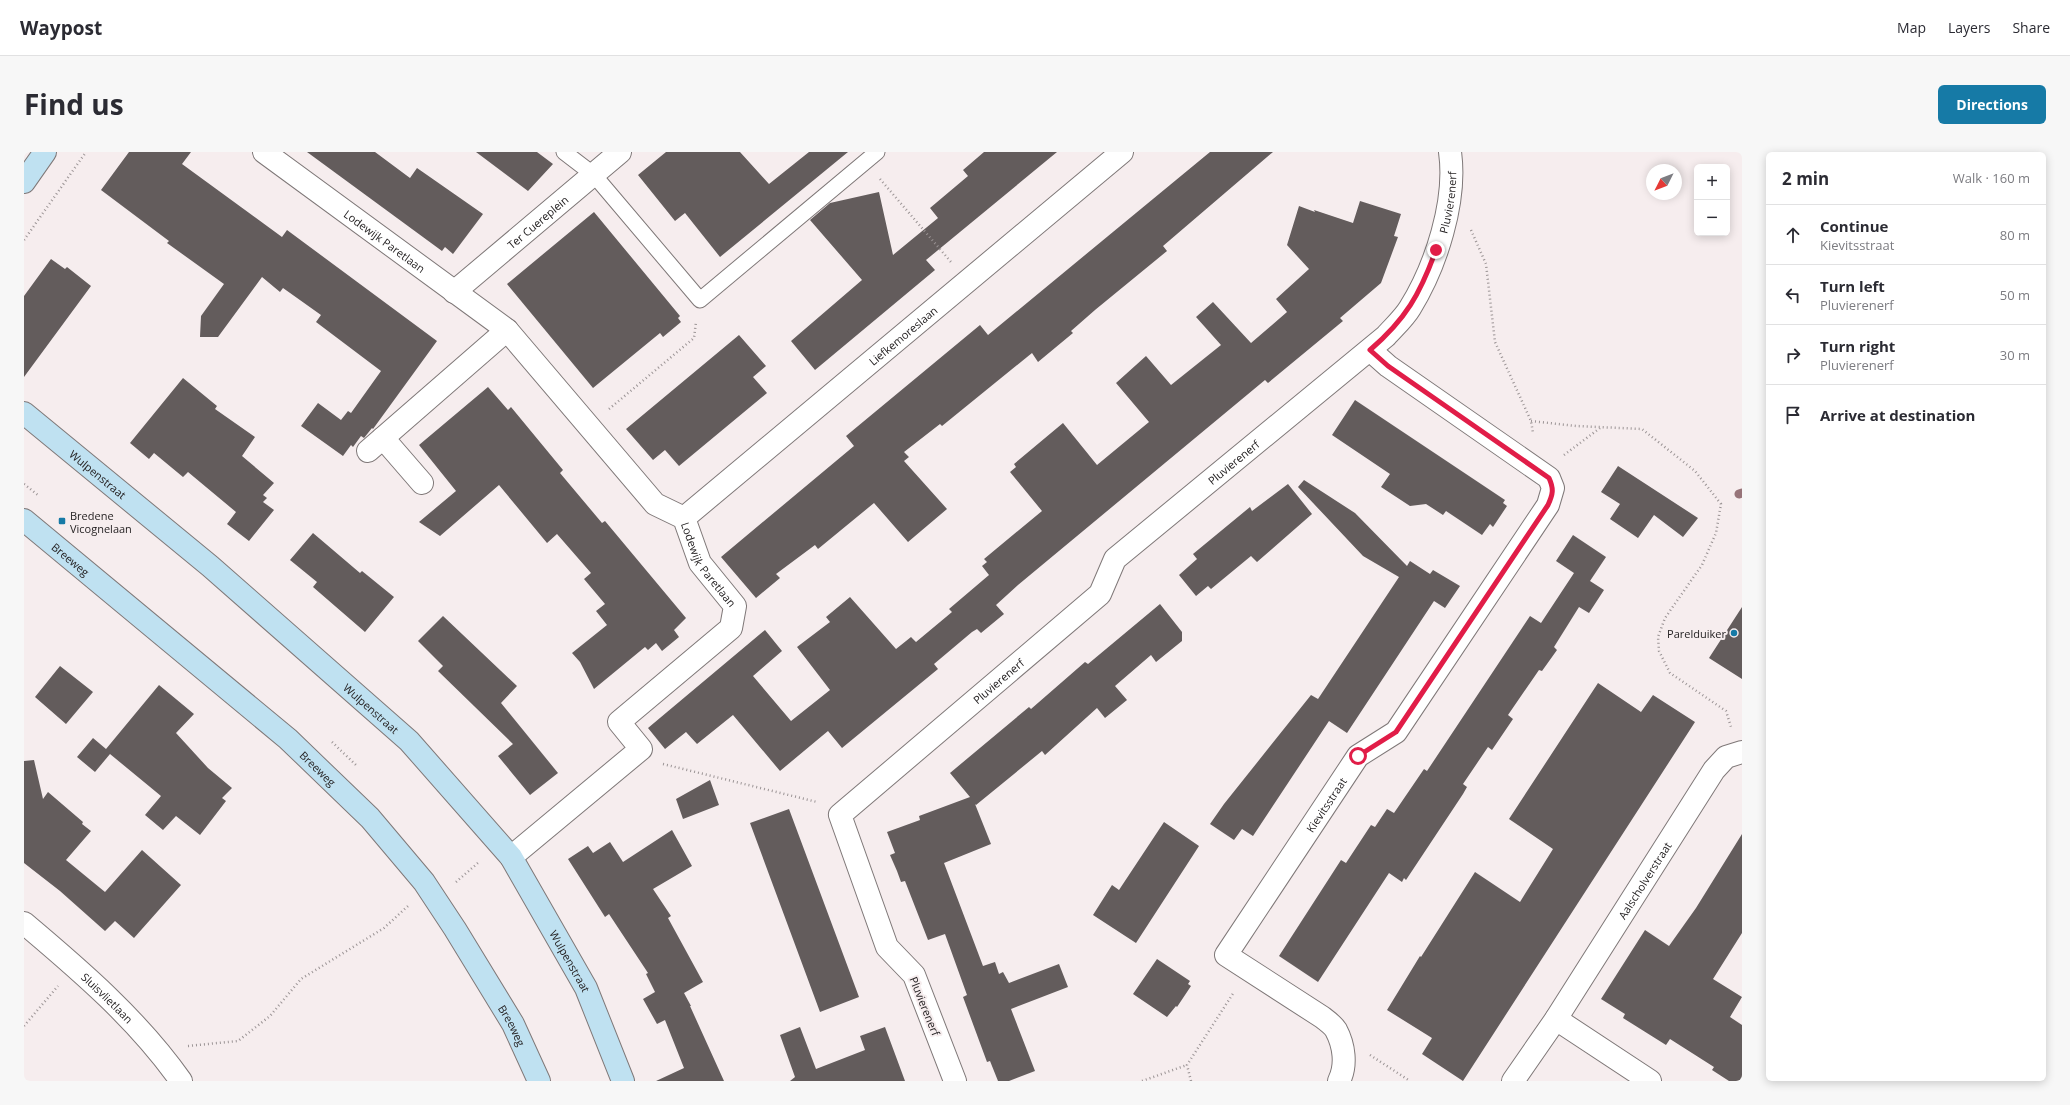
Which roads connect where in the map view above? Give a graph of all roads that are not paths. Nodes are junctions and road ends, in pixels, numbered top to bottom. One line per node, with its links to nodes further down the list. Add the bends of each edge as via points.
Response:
1 (45, 152): 9 (street)
2 (264, 152): 10 (street, Lodewijk Paretlaan)
3 (564, 152): 8 (lane)
4 (620, 152): 8 (street, Ter Cuereplein)
5 (1122, 152): 15 (street, Liefkemoreslaan)
6 (1450, 152): 12 (street, Pluvierenerf, via 1451,188 1445,220 1426,280 1410,309)
7 (872, 157): 8 (lane, via 700,300)
8 (594, 175): 10 (street, Ter Cuereplein)
9 (24, 182)
10 (454, 292): 11 (street, Lodewijk Paretlaan)
11 (507, 330): 14 (street, via 376,444); 15 (street, Lodewijk Paretlaan, via 655,504)
12 (1370, 350): 24 (street, Pluvierenerf, via 1115,560 1100,594 840,815 887,947 914,974); 25 (street, Kievitsstraat, via 1388,366 1549,478 1553,488 1548,505 1396,732 1358,756 1226,955 1335,1028 1344,1059)
13 (24, 413): 18 (street, Wulpenstraat, via 210,566 409,742)
14 (422, 483)
15 (684, 518): 18 (street, Lodewijk Paretlaan, via 700,563 735,606 731,628 619,722 640,749)
16 (24, 520): 22 (street, Breeweg, via 288,739 370,818 424,882 513,1024)
17 (1741, 752): 20 (street, Aalscholverstraat, via 1726,757 1714,770)
18 (511, 857): 23 (street, Wulpenstraat, via 586,988)
19 (24, 923): 21 (street, Sluisvlietlaan, via 75,966 128,1017)
20 (1556, 1019): 26 (street, Aalscholverstraat); 27 (street)
21 (181, 1081)
22 (539, 1081)
23 (623, 1081)
24 (955, 1081)
25 (1339, 1081)
26 (1513, 1081)
27 (1650, 1081)

